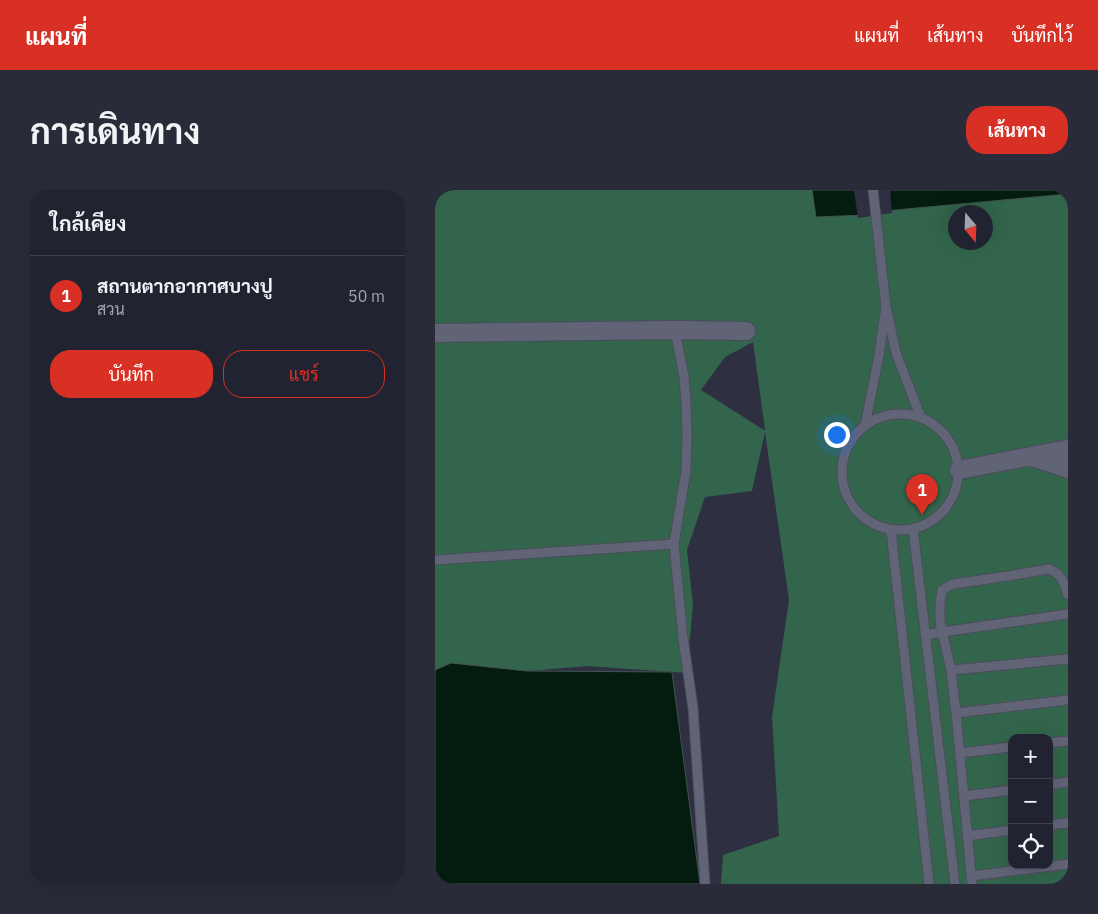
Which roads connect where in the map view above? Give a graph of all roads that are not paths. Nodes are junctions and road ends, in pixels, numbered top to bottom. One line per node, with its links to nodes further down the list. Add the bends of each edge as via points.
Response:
1 (873, 190): 2 (lane)
2 (886, 307): 6 (lane, via 896,353); 7 (lane)
3 (675, 330): 4 (street); 5 (street); 14 (lane, via 684,376 687,436 686,471)
4 (746, 331)
5 (435, 333)
6 (921, 418): 7 (lane, via 892,414); 11 (lane, via 948,438 956,453)
7 (865, 426): 13 (lane, via 850,443 842,464 843,486 853,507 870,522)
8 (1068, 449): 9 (street)
9 (1029, 456): 10 (street); 11 (street)
10 (1068, 469)
11 (959, 470): 12 (lane, via 956,490 947,508 931,521)
12 (913, 529): 13 (lane); 19 (lane)
13 (891, 530): 39 (lane)
14 (674, 544): 15 (lane); 38 (lane, via 693,708)
15 (435, 560)
16 (1068, 595): 18 (lane, via 1058,574 1049,569 953,584 942,590)
17 (1068, 614): 18 (lane)
18 (942, 632): 19 (lane); 21 (lane)
19 (925, 635): 40 (lane)
20 (1068, 659): 21 (lane)
21 (951, 670): 23 (lane)
22 (1068, 700): 23 (lane)
23 (956, 713): 27 (lane)
24 (1068, 741): 25 (lane)
25 (1053, 743)
26 (1008, 747): 27 (lane)
27 (960, 753): 31 (lane)
28 (1068, 782): 29 (lane)
29 (1053, 784)
30 (1008, 790): 31 (lane)
31 (964, 796): 35 (lane)
32 (1068, 823): 33 (lane)
33 (1053, 825)
34 (1008, 831): 35 (lane)
35 (967, 836): 37 (lane)
36 (1068, 864): 37 (lane)
37 (971, 880)
38 (705, 884)
39 (929, 884)
40 (955, 884)

